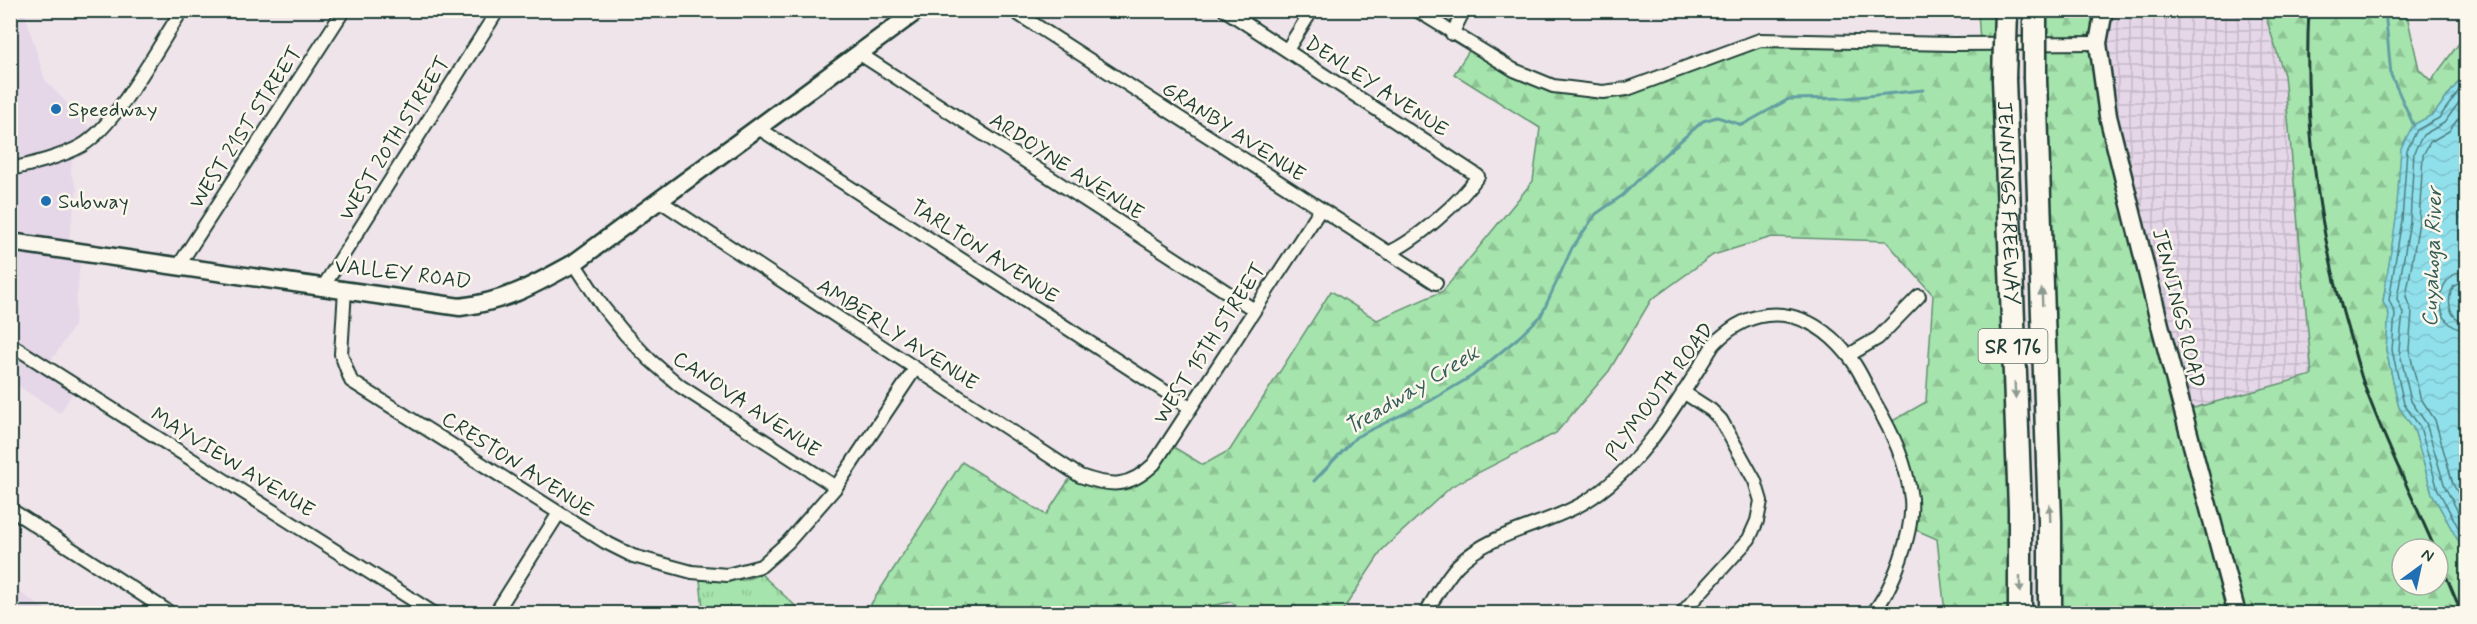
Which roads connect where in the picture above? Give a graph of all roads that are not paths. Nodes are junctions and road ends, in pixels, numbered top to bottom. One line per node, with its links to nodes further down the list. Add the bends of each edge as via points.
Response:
1 (182, 10): 18 (street, via 102,129 80,146)
2 (344, 10): 24 (street, WEST 21ST STREET)
3 (498, 10): 26 (street, WEST 20TH STREET)
4 (918, 10): 16 (street, VALLEY ROAD)
5 (1012, 10): 20 (street, GRANBY AVENUE)
6 (1225, 10): 15 (street, DENLEY AVENUE)
7 (1312, 10): 15 (street)
8 (1416, 10): 13 (street)
9 (1464, 10): 13 (street)
10 (2006, 10): 45 (highway, JENNINGS FREEWAY / SR 176, one-way to 45, bridge, via 2004,79)
11 (2035, 10): 46 (highway, JENNINGS FREEWAY / SR 176, one-way to 11, bridge)
12 (2104, 10): 14 (street, JENNINGS ROAD)
13 (1452, 34): 14 (street, via 1514,70 1553,86 1603,92 1628,90 1760,40)
14 (2098, 43): 47 (street, JENNINGS ROAD, via 2110,125)
15 (1287, 50): 22 (street, DENLEY AVENUE, via 1478,176 1458,201 1402,247)
16 (860, 54): 17 (street, VALLEY ROAD); 29 (street, ARDOYNE AVENUE)
17 (760, 129): 19 (street, VALLEY ROAD); 34 (street, TARLTON AVENUE)
18 (10, 169)
19 (660, 201): 23 (street, VALLEY ROAD); 32 (street, AMBERLY AVENUE)
20 (1320, 210): 22 (street, GRANBY AVENUE); 29 (street, WEST 15TH STREET)
21 (10, 242): 24 (street, VALLEY ROAD)
22 (1388, 253): 25 (street, GRANBY AVENUE)
23 (574, 263): 27 (street, VALLEY ROAD, via 513,296 486,304 460,307); 36 (street, CANOVA AVENUE, via 625,334 672,380)
24 (179, 265): 26 (street, VALLEY ROAD)
25 (1436, 283)
26 (323, 287): 27 (street, VALLEY ROAD)
27 (345, 290): 38 (street, CRESTON AVENUE, via 341,354 351,381)
28 (1919, 296): 31 (street, via 1878,338)
29 (1253, 309): 34 (street, WEST 15TH STREET)
30 (10, 344): 40 (street, MAYVIEW AVENUE)
31 (1849, 355): 33 (street, PLYMOUTH ROAD, via 1808,321 1787,315 1765,316 1740,322 1726,331); 44 (street, PLYMOUTH ROAD, via 1894,437 1911,501 1909,527 1891,586)
32 (915, 369): 35 (street, AMBERLY AVENUE, via 1080,476); 36 (street)
33 (1683, 392): 42 (street, PLYMOUTH ROAD, via 1644,450 1616,480 1584,503 1470,555 1449,575); 43 (street, via 1721,420 1755,481 1761,501 1749,539)
34 (1190, 407): 35 (street, WEST 15TH STREET, via 1154,464 1143,474)
35 (1120, 484)
36 (836, 487): 38 (street, CRESTON AVENUE, via 788,542 761,566 728,574 692,572 633,556)
37 (10, 509): 39 (street)
38 (559, 513): 41 (street)
39 (172, 614)
40 (435, 614)
41 (495, 614)
42 (1425, 614)
43 (1681, 614)
44 (1872, 614)
45 (2020, 614)
46 (2050, 614)
47 (2237, 614)

